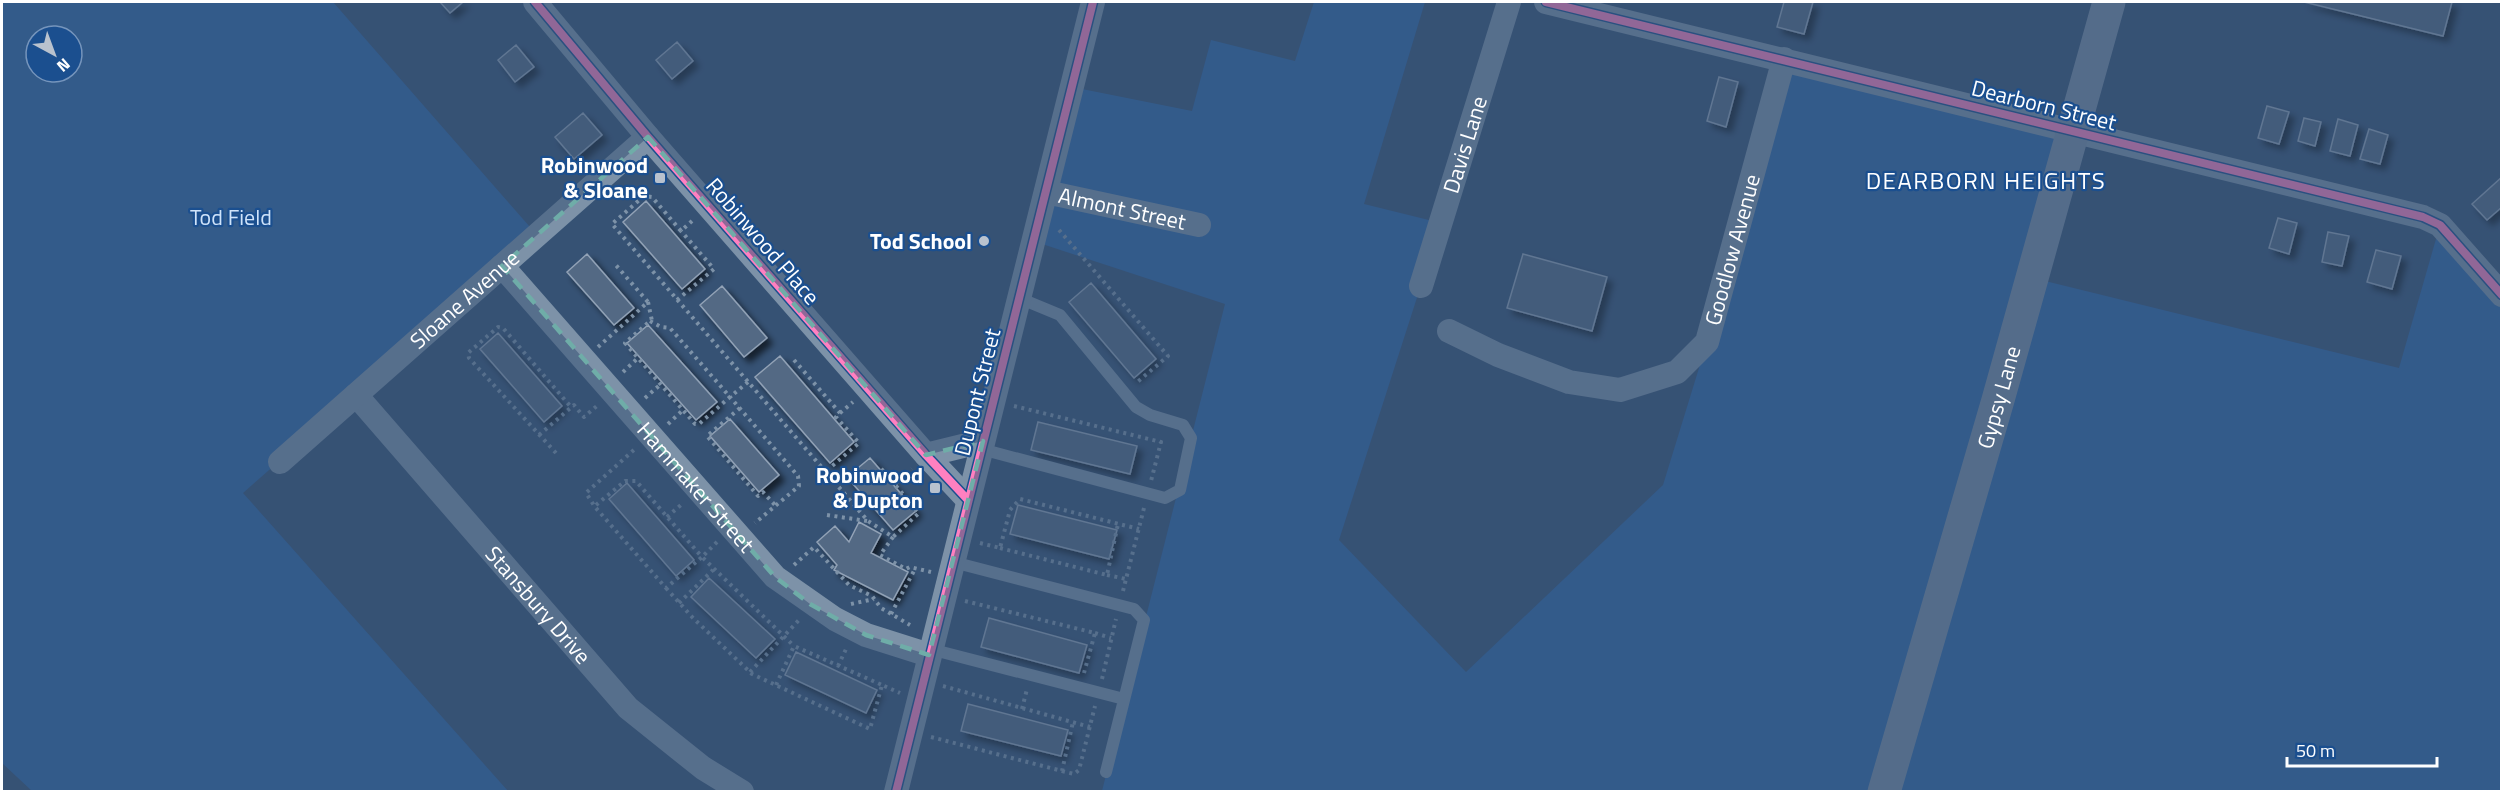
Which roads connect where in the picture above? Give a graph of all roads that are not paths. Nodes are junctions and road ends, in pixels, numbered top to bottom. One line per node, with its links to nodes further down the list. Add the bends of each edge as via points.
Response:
1 (535, 2): 8 (street, Robinwood Place)
2 (1093, 2): 9 (street, Dupont Street)
3 (1509, 2): 12 (street, Davis Lane)
4 (1546, 2): 6 (street, Dearborn Street)
5 (2109, 2): 7 (main road, Gypsy Lane)
6 (1784, 59): 7 (street, Dearborn Street); 15 (street, Goodlow Avenue, via 1707,342 1677,372 1620,390 1569,382)
7 (2073, 131): 13 (street, Dearborn Street, via 2434,221); 27 (main road, Gypsy Lane)
8 (648, 137): 11 (street, Sloane Avenue); 18 (street, Robinwood Place)
9 (1046, 192): 10 (street, Almont Street); 14 (street, Dupont Street)
10 (1199, 225)
11 (502, 266): 16 (street, Sloane Avenue); 22 (street, Hammaker Street, via 775,577 835,619 866,635)
12 (1421, 286)
13 (2502, 295)
14 (1019, 298): 17 (street, Dupont Street); 17 (lane, via 1060,315 1136,407 1183,425 1191,438 1180,490 1165,498)
15 (1449, 331)
16 (356, 395): 19 (street, Sloane Avenue); 25 (street, Stansbury Drive, via 628,708 703,768)
17 (982, 445): 18 (street); 20 (street, Dupont Street)
18 (926, 455): 20 (street, Robinwood Place)
19 (280, 462)
20 (968, 500): 21 (street, Dupont Street)
21 (943, 567): 22 (street, Dupont Street, via 944,596); 23 (lane, via 1134,609 1144,620)
22 (926, 645): 23 (lane); 26 (street, Dupont Street, via 923,680)
23 (1124, 699): 24 (lane)
24 (1106, 772)
25 (742, 792)
26 (896, 792)
27 (1884, 792)

